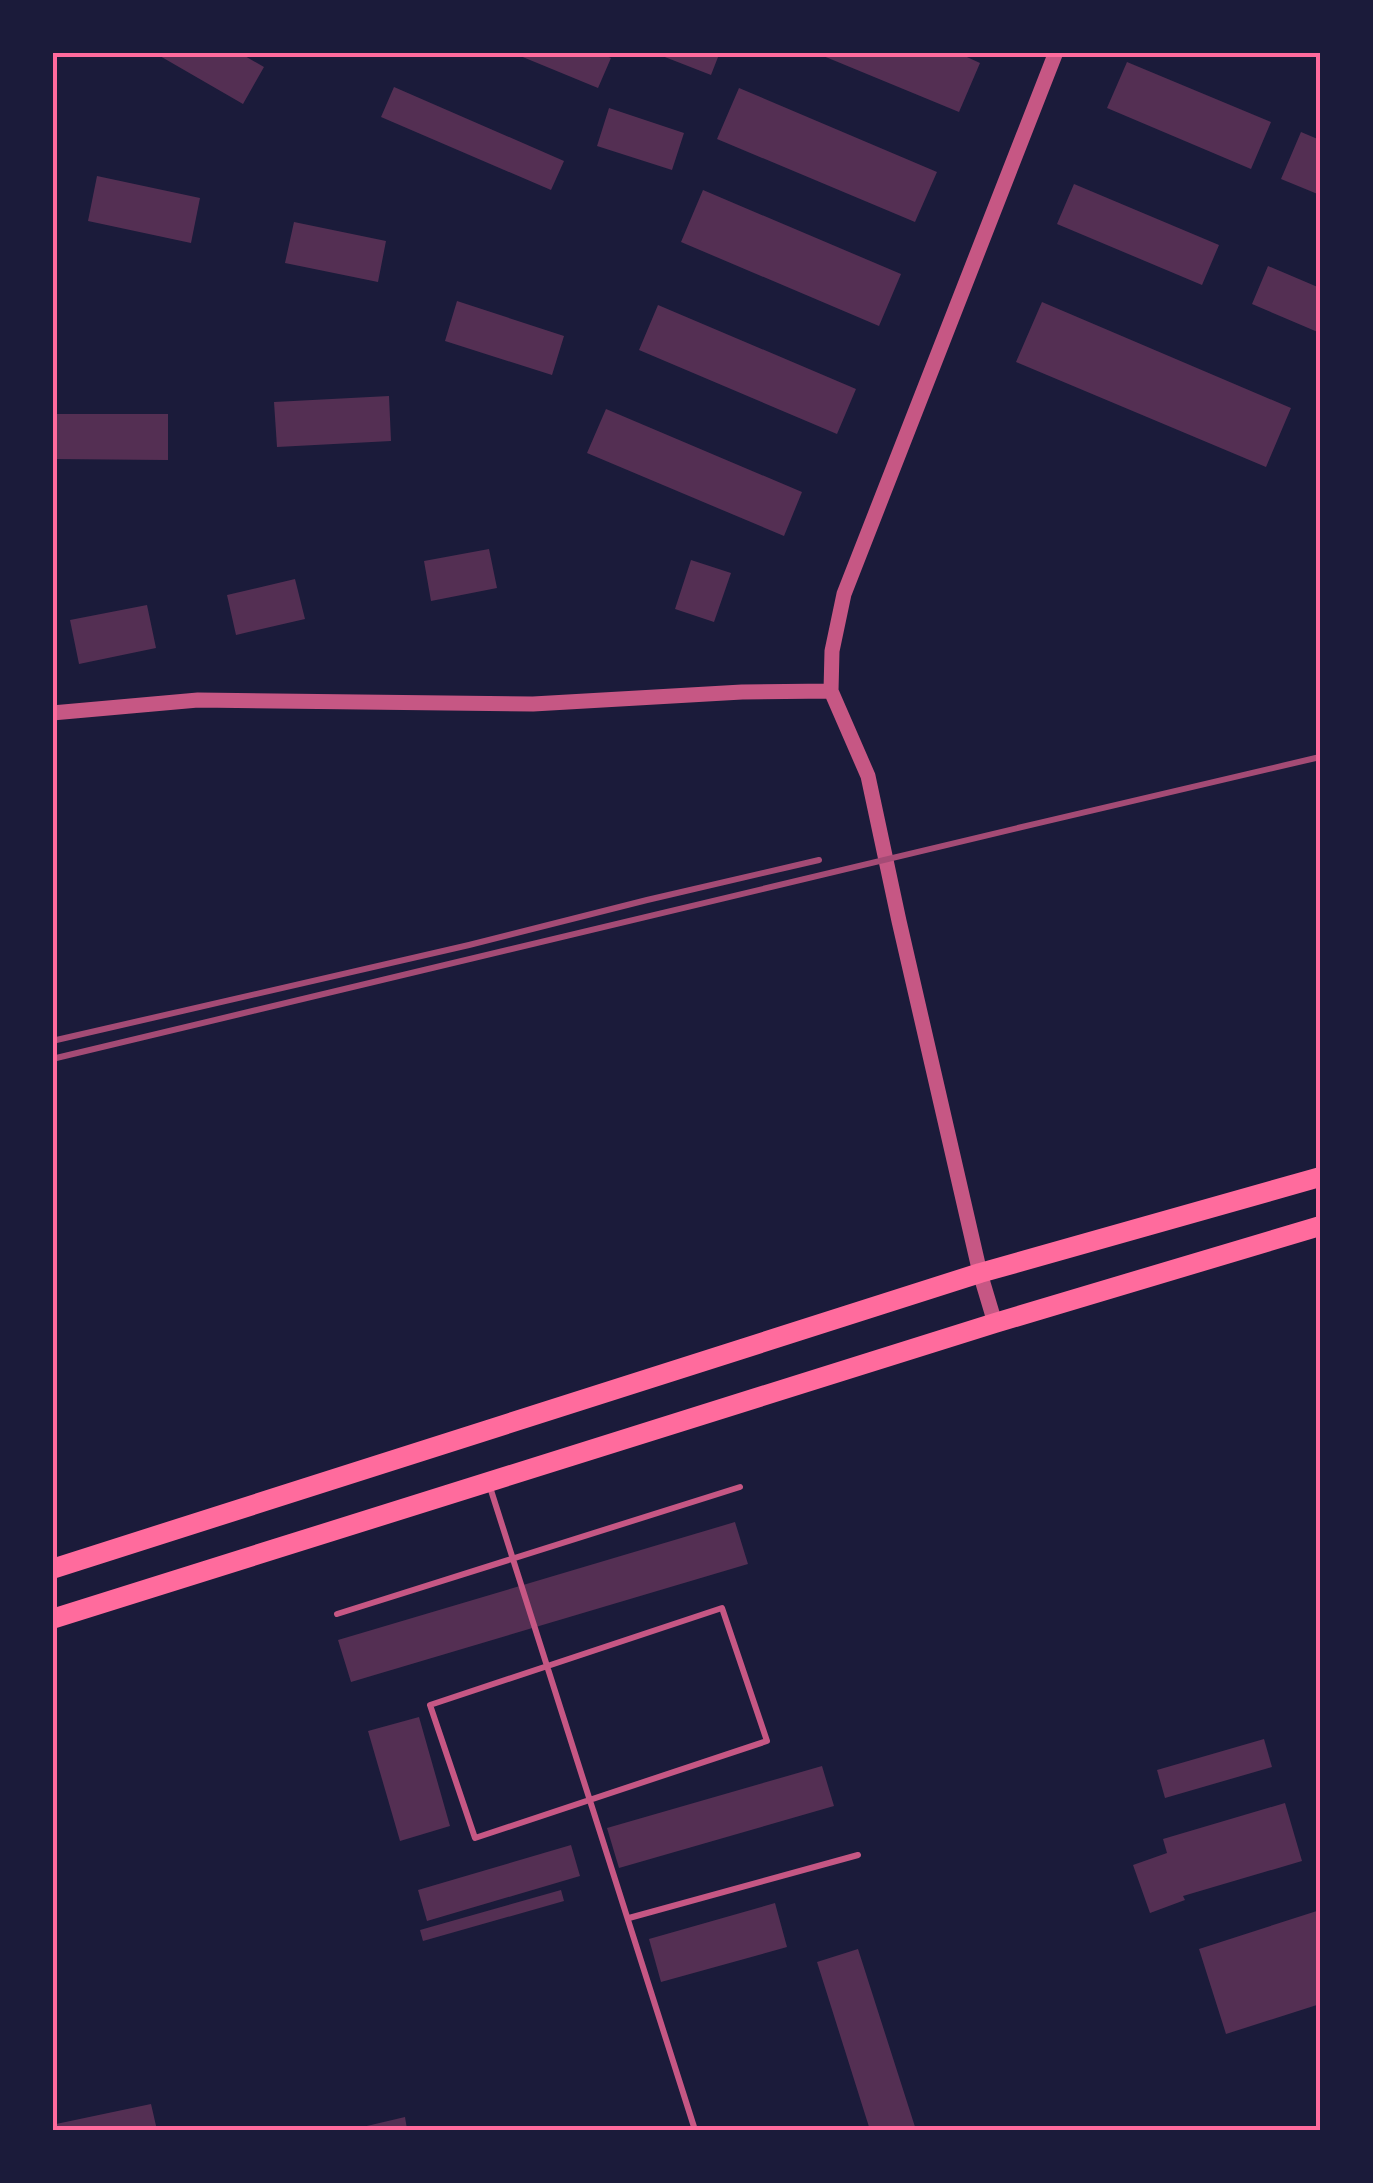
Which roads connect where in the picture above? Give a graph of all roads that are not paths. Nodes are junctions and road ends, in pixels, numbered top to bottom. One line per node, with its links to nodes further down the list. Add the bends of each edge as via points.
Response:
1 (1056, 52): 2 (street, via 844,594)
2 (831, 692): 3 (street, via 534,704 198,700); 6 (street, via 868,776)
3 (52, 713)
4 (1320, 1177): 6 (main road)
5 (1320, 1226): 7 (main road)
6 (980, 1273): 7 (street); 11 (main road)
7 (995, 1323): 8 (main road)
8 (489, 1482): 10 (lane); 13 (main road)
9 (740, 1488): 10 (lane)
10 (514, 1560): 12 (lane); 14 (lane)
11 (52, 1569)
12 (338, 1614)
13 (52, 1619)
14 (547, 1666): 15 (lane); 15 (lane, via 430,1705 475,1838); 15 (lane, via 722,1608 767,1741)
15 (590, 1800): 17 (lane)
16 (858, 1855): 17 (lane)
17 (629, 1918): 18 (lane)
18 (695, 2130)

